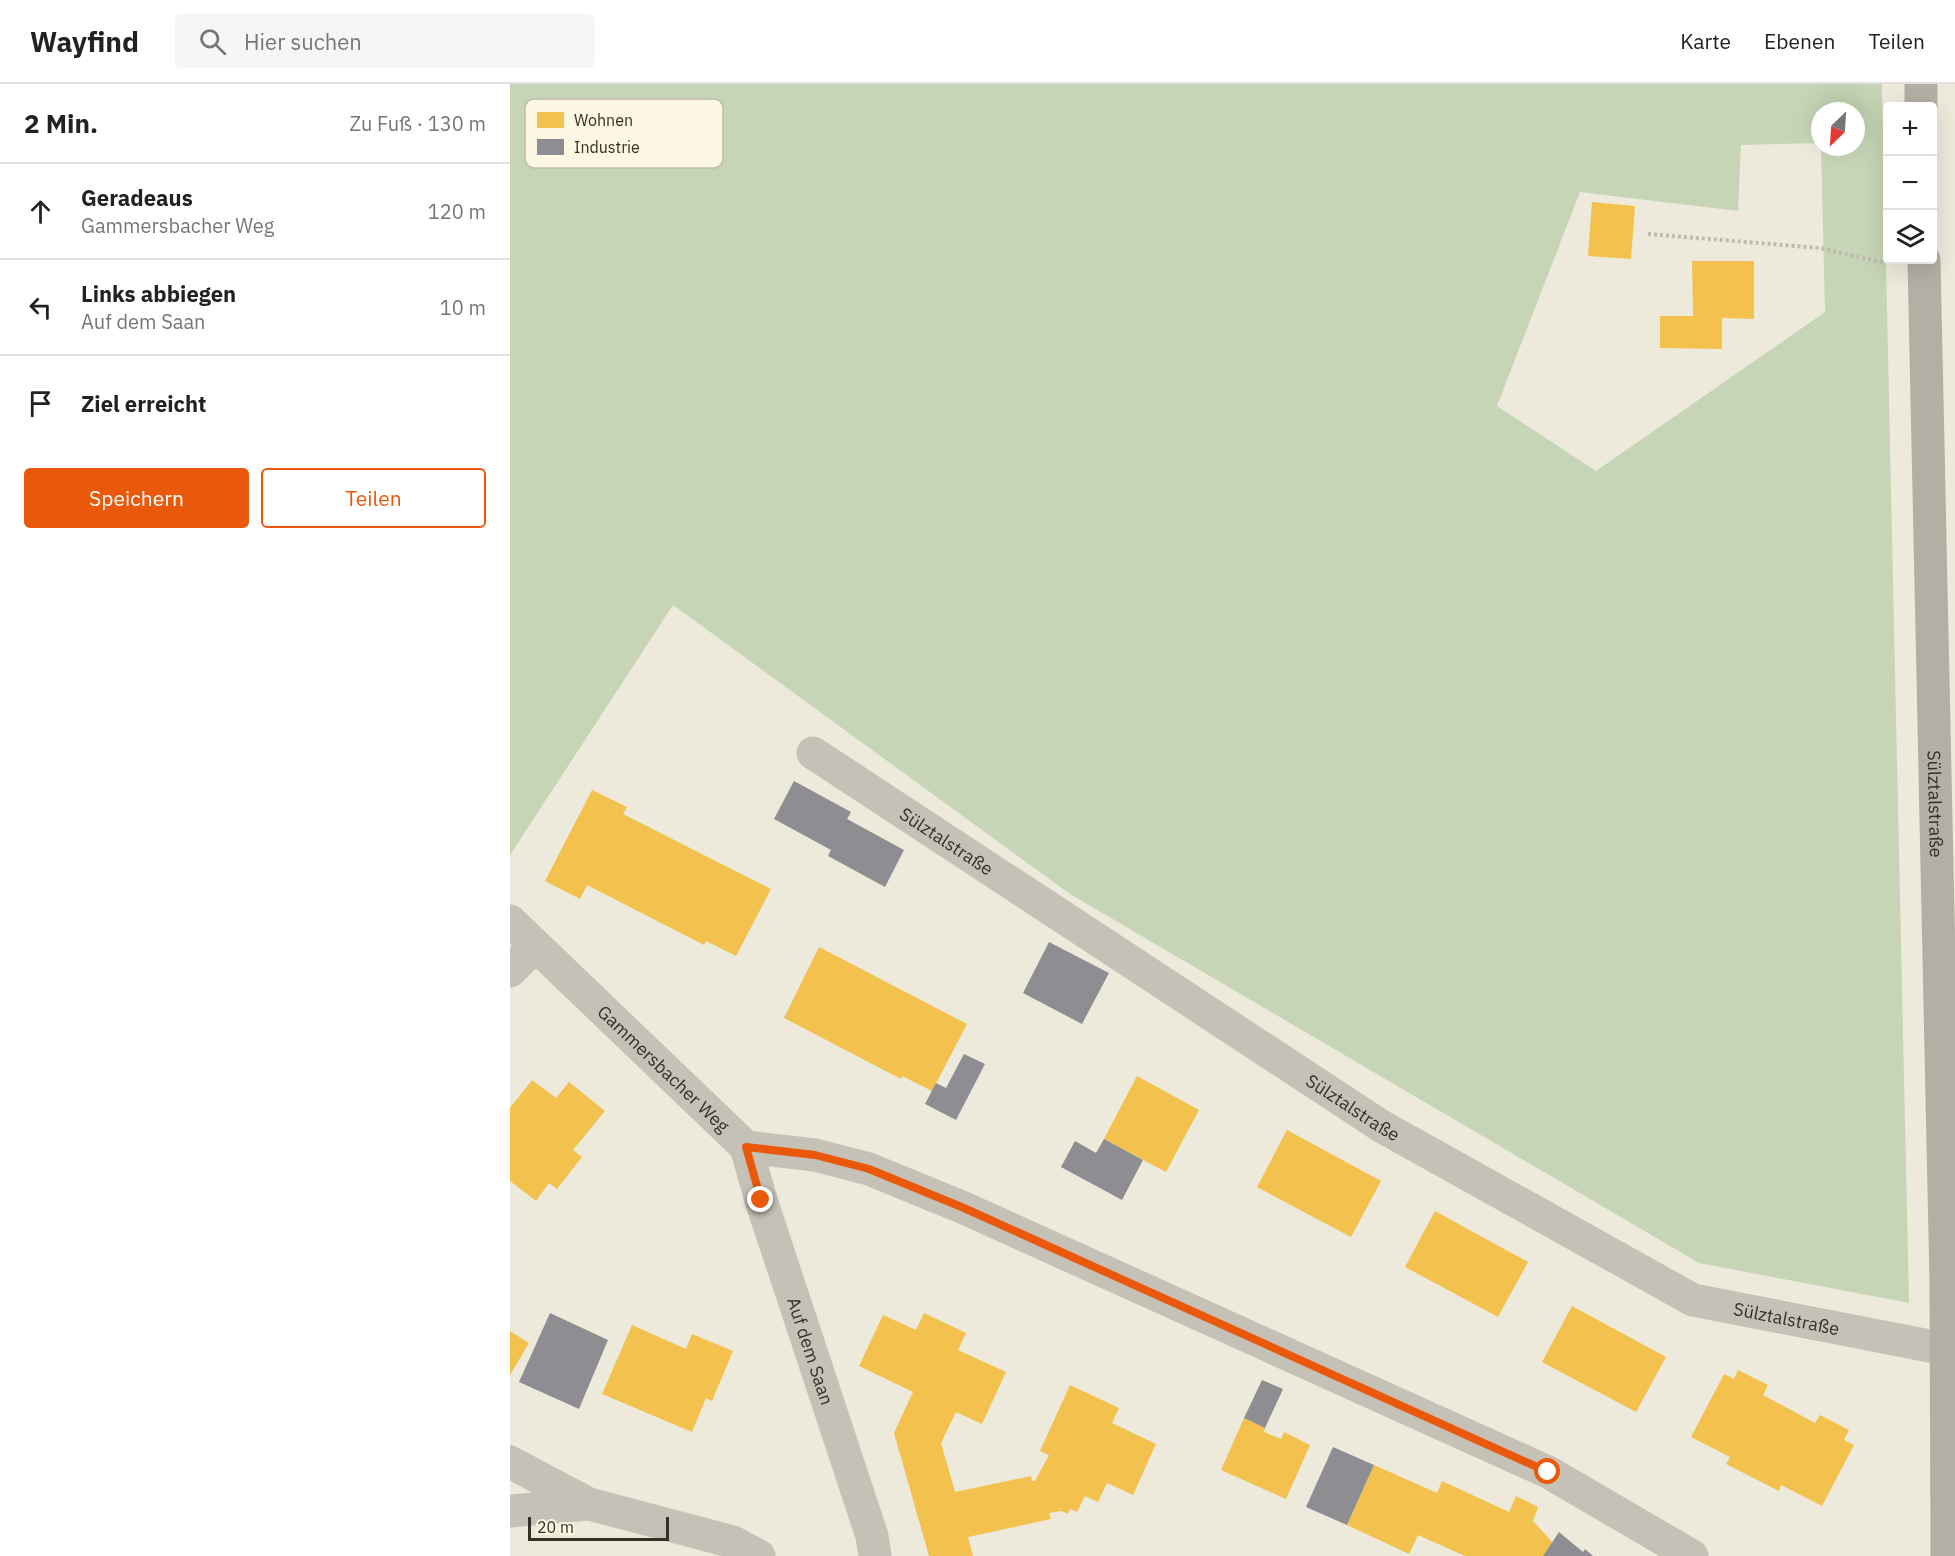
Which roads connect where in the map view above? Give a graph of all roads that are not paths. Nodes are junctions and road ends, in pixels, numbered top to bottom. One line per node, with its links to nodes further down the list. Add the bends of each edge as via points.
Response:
1 (1921, 84): 2 (main road)
2 (1921, 102)
3 (1924, 266): 9 (main road, Sülztalstraße)
4 (813, 753): 9 (street, Sülztalstraße, via 1381,1126 1693,1300)
5 (510, 921): 6 (street, Gammersbacher Weg)
6 (535, 946): 7 (street); 8 (street, Gammersbacher Weg)
7 (510, 971)
8 (746, 1147): 14 (street, Auf dem Saan, via 872,1536); 15 (street, Gammersbacher Weg, via 815,1155 869,1169 964,1208 1548,1472)
9 (1945, 1349): 16 (main road, Sülztalstraße)
10 (510, 1462): 11 (street)
11 (589, 1504): 12 (street); 13 (street, via 733,1542)
12 (510, 1512)
13 (759, 1556)
14 (875, 1556)
15 (1692, 1556)
16 (1947, 1556)

